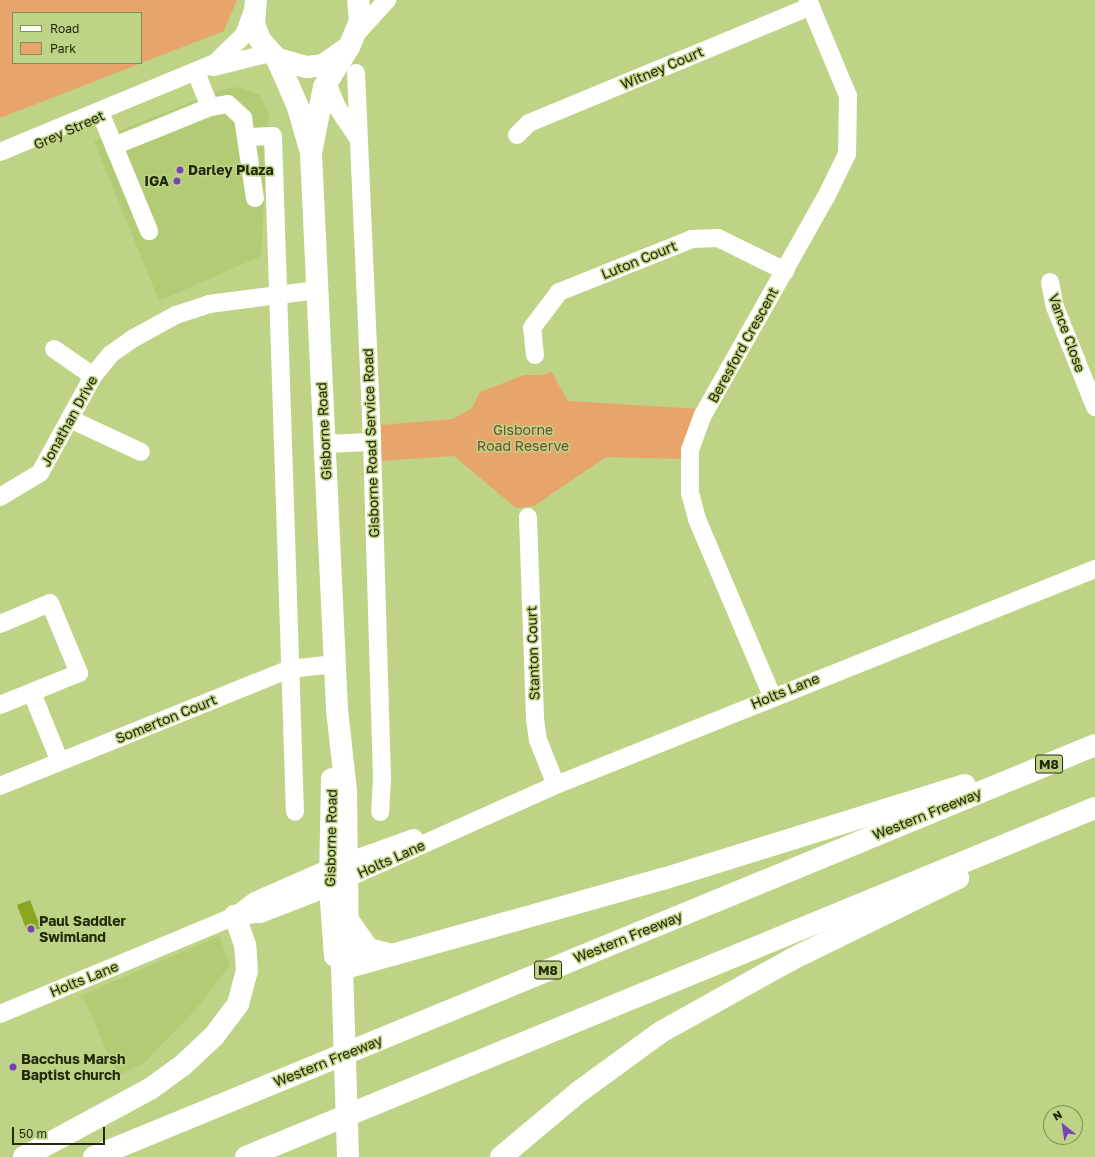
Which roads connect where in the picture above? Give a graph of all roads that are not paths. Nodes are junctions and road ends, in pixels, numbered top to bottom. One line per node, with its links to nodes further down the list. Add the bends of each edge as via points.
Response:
1 (358, 0): 5 (main road)
2 (387, 0): 5 (street)
3 (809, 3): 12 (street, Witney Court, via 529,123); 21 (street, Beresford Crescent, via 848,96 847,154)
4 (255, 4): 6 (main road, Gisborne Road, via 258,34); 7 (street, Grey Street, via 247,30 235,47)
5 (352, 40): 6 (main road, via 323,65 307,67); 9 (main road, Gisborne Road)
6 (273, 56): 7 (street, Grey Street); 17 (main road, Gisborne Road, via 298,107)
7 (196, 73): 10 (street); 11 (street, Grey Street)
8 (356, 73): 14 (street, Gisborne Road Service Road)
9 (326, 80): 14 (street, via 337,107); 17 (main road, Gisborne Road)
10 (210, 107): 13 (street, via 234,106 243,118); 15 (street)
11 (101, 114): 15 (street); 16 (street, Grey Street); 18 (street, Grey Street)
12 (516, 135)
13 (247, 137): 19 (street); 24 (street, via 273,136)
14 (357, 137): 30 (street, Gisborne Road Service Road)
15 (114, 146): 20 (street)
16 (0, 152)
17 (311, 153): 23 (main road, Gisborne Road)
18 (0, 160)
19 (256, 198)
20 (149, 231)
21 (784, 271): 26 (street, Luton Court, via 718,238 692,239 559,292 532,328); 40 (street, Beresford Crescent, via 703,416 690,450 690,493 697,519)
22 (1050, 282): 28 (street, Vance Close, via 1055,307)
23 (317, 290): 24 (street, Jonathan Drive); 31 (main road, Gisborne Road)
24 (279, 292): 27 (street, Jonathan Drive, via 209,304 176,315 111,354); 38 (street)
25 (54, 349): 27 (street)
26 (534, 355)
27 (93, 376): 29 (street, Jonathan Drive)
28 (1095, 407)
29 (70, 420): 32 (street); 33 (street, Jonathan Drive, via 40,473)
30 (372, 442): 31 (street); 49 (street, Gisborne Road Service Road, via 382,778)
31 (324, 444): 37 (main road, Gisborne Road)
32 (141, 452)
33 (0, 497)
34 (528, 518): 45 (street, Stanton Court, via 535,720 538,740)
35 (1095, 569): 40 (street, Holts Lane)
36 (0, 624): 39 (street, via 50,604 79,672)
37 (335, 664): 38 (street, Somerton Court); 50 (main road, Gisborne Road, via 336,709 343,750)
38 (290, 669): 44 (street, Somerton Court); 48 (street)
39 (32, 693): 41 (street); 44 (street)
40 (772, 696): 45 (street, Holts Lane)
41 (0, 705)
42 (1095, 739): 53 (main road, via 815,833)
43 (1095, 745): 58 (main road, Western Freeway / M8)
44 (60, 762): 46 (street, Somerton Court)
45 (556, 785): 50 (street, Holts Lane)
46 (0, 786)
47 (1095, 809): 59 (main road); 60 (main road, via 792,959 694,1012 580,1091)
48 (295, 812)
49 (380, 812)
50 (339, 874): 51 (street, Holts Lane, via 255,901); 52 (main road, Gisborne Road); 54 (main road, Gisborne Road, via 333,954)
51 (235, 916): 55 (street, Holts Lane); 57 (main road, via 245,945 247,971 238,1004 214,1036 182,1066 150,1089)
52 (348, 920): 53 (main road, via 368,949); 54 (main road, Gisborne Road, via 348,954)
53 (392, 955): 54 (main road)
54 (342, 967): 56 (main road, Gisborne Road)
55 (0, 1014)
56 (348, 1156)
57 (24, 1157)
58 (94, 1157)
59 (246, 1157)
60 (501, 1157)

